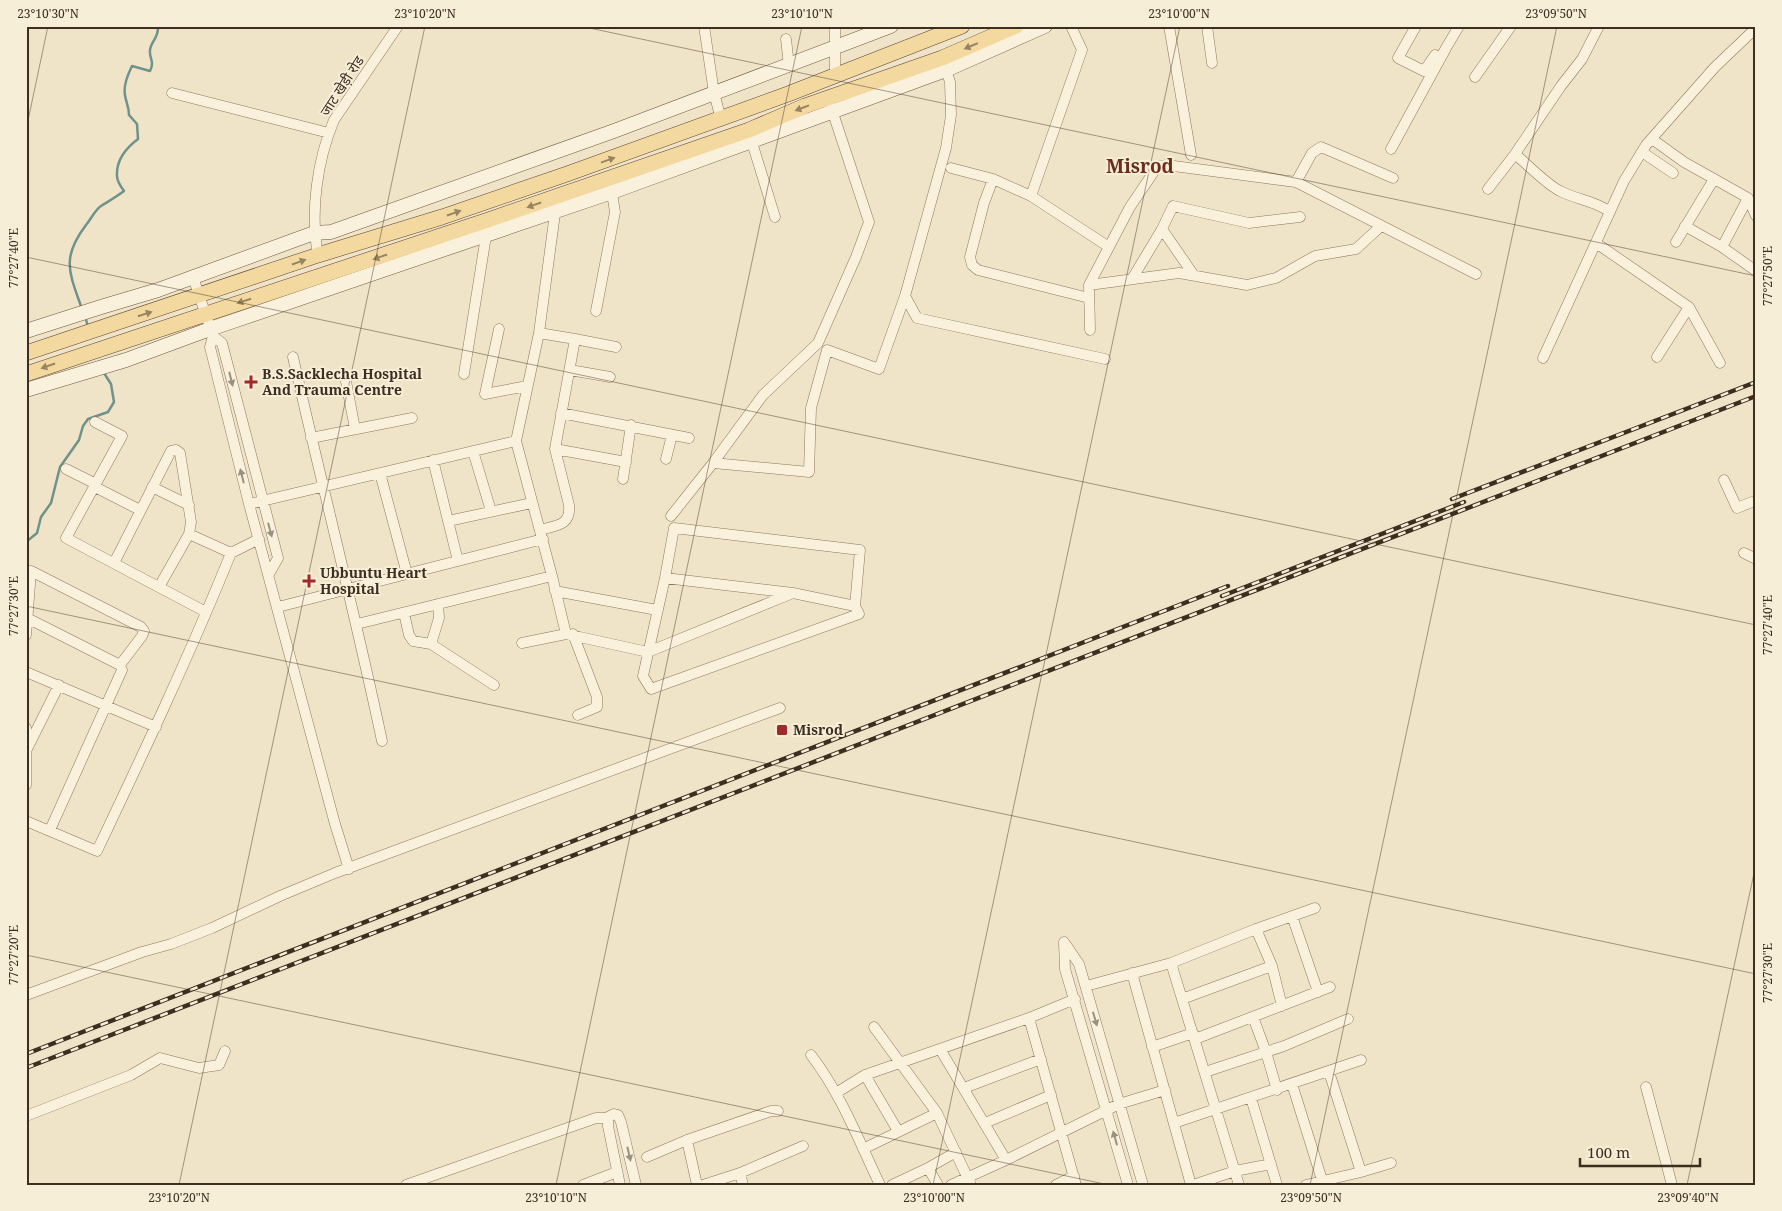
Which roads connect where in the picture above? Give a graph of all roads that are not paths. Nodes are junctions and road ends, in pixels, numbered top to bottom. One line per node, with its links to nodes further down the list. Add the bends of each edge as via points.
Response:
1 (398, 26): 28 (street, जाट खेड़ी रोड, via 334,120)
2 (704, 26): 25 (street)
3 (834, 26): 18 (street)
4 (892, 26): 18 (street)
5 (1016, 26): 20 (main road, one-way to 20)
6 (1045, 26): 20 (street)
7 (1071, 26): 43 (street, via 1082,50)
8 (1169, 26): 34 (street)
9 (1207, 26): 19 (street)
10 (1416, 26): 11 (street, via 1398,58 1424,71)
11 (1453, 26)
12 (1459, 26): 31 (street)
13 (1511, 26): 23 (street)
14 (1599, 26): 33 (street, via 1582,59)
15 (955, 28): 22 (main road)
16 (1756, 28): 30 (street, via 1715,67)
17 (786, 39): 21 (street)
18 (834, 48): 21 (street); 22 (street)
19 (1212, 63)
20 (944, 64): 26 (main road); 67 (street, via 950,82 951,115 946,148)
21 (789, 66): 25 (street)
22 (835, 75): 27 (main road)
23 (1475, 77)
24 (172, 92): 28 (street)
25 (714, 93): 27 (street); 53 (street, via 331,232)
26 (830, 105): 29 (main road, via 805,106); 106 (street, via 869,222 818,343 762,395)
27 (721, 119): 59 (main road, one-way to 27, via 442,217)
28 (329, 133): 53 (street, जाट खेड़ी रोड, via 318,177)
29 (750, 136): 41 (main road); 48 (street)
30 (1652, 139): 32 (street); 38 (street)
31 (1392, 149)
32 (1642, 152): 36 (street); 46 (street)
33 (1515, 154): 42 (street); 46 (street, via 1558,190 1602,205)
34 (1191, 155)
35 (951, 168): 39 (street)
36 (1673, 173)
37 (1394, 178): 40 (street, via 1321,148 1312,153)
38 (1714, 178): 44 (street); 51 (street)
39 (993, 179): 43 (street); 68 (street, via 970,257 972,265 978,270)
40 (1296, 182): 50 (street); 57 (street, via 1166,165 1157,167 1130,207)
41 (611, 185): 45 (main road); 70 (street, via 615,212)
42 (1488, 189)
43 (1031, 196): 57 (street)
44 (1748, 198): 47 (street); 58 (street)
45 (556, 204): 54 (street); 71 (main road, one-way to 71); 76 (street)
46 (1610, 212): 56 (street)
47 (1756, 216)
48 (775, 217)
49 (1300, 217): 52 (street, via 1249,223 1173,206)
50 (1381, 226): 61 (street, via 1356,249 1316,256 1276,278 1247,285); 62 (street)
51 (1685, 226): 55 (street); 58 (street)
52 (1162, 229): 61 (street); 64 (street)
53 (314, 233): 59 (street, जाट खेड़ी रोड); 63 (street)
54 (486, 236): 75 (street); 87 (street)
55 (1676, 242)
56 (1596, 243): 69 (street); 81 (street)
57 (1109, 247): 65 (street)
58 (1722, 247): 60 (street)
59 (318, 255): 66 (main road, one-way to 59)
60 (1756, 271)
61 (1193, 274): 64 (street)
62 (1476, 274)
63 (193, 278): 66 (street); 74 (street)
64 (1132, 279): 65 (street)
65 (1089, 284): 68 (street)
66 (199, 296): 71 (street); 79 (main road, one-way to 66)
67 (905, 296): 83 (street, via 917,318); 106 (street, via 879,369 827,350 812,408 808,472)
68 (1089, 298): 73 (street)
69 (1689, 307): 82 (street); 84 (street)
70 (596, 311)
71 (205, 313): 75 (street); 86 (main road, one-way to 86)
72 (499, 329): 90 (street, via 485,394)
73 (1090, 330)
74 (26, 332)
75 (211, 332): 91 (street); 114 (street, one-way to 114, via 222,344); 117 (street, one-way to 75, via 210,347)
76 (539, 332): 77 (street); 90 (street)
77 (575, 339): 78 (street); 85 (street)
78 (616, 347)
79 (26, 353)
80 (293, 357): 98 (street)
81 (1543, 358)
82 (1657, 358)
83 (1105, 359)
84 (1720, 363)
85 (570, 370): 89 (street); 92 (street)
86 (26, 374)
87 (464, 374)
88 (345, 376): 96 (street)
89 (610, 376)
90 (528, 386): 100 (street)
91 (26, 390)
92 (561, 413): 95 (street); 101 (street)
93 (412, 418): 96 (street)
94 (95, 422): 111 (street, via 122,436)
95 (631, 426): 97 (street); 105 (street)
96 (355, 429): 98 (street)
97 (672, 435): 99 (street); 103 (street)
98 (311, 438): 113 (street)
99 (689, 438)
100 (516, 440): 102 (street); 115 (street)
101 (555, 449): 105 (street); 124 (street, via 570,514 564,522)
102 (473, 451): 104 (street); 120 (street)
103 (666, 459)
104 (433, 460): 108 (street); 122 (street)
105 (626, 462): 109 (street)
106 (713, 463): 121 (street)
107 (66, 469): 111 (street)
108 (380, 473): 113 (street); 132 (street)
109 (622, 479)
110 (1724, 480): 116 (street, via 1737,508)
111 (96, 486): 119 (street); 130 (street, via 66,538)
112 (152, 487): 118 (street); 118 (street, via 172,451 176,450 180,453); 119 (street)
113 (322, 487): 114 (street); 136 (street)
114 (262, 501): 117 (street); 131 (street, one-way to 131, via 278,558)
115 (532, 502): 120 (street); 124 (street)
116 (1756, 503)
117 (249, 504): 125 (street)
118 (189, 505): 123 (street)
119 (140, 510): 130 (street)
120 (491, 512): 122 (street)
121 (671, 516)
122 (448, 521): 129 (street)
123 (190, 534): 126 (street); 135 (street)
124 (541, 534): 129 (street); 133 (street)
125 (259, 538): 126 (street); 131 (street)
126 (230, 553): 143 (street)
127 (1744, 553): 128 (street)
128 (1756, 559)
129 (458, 561): 132 (street)
130 (114, 563): 135 (street)
131 (268, 574): 141 (street)
132 (407, 574): 136 (street)
133 (552, 576): 137 (street); 139 (street)
134 (665, 578): 138 (street); 140 (street, via 674,528 860,550); 142 (street)
135 (159, 587): 143 (street)
136 (348, 589): 141 (street); 146 (street)
137 (555, 591): 142 (street); 147 (street)
138 (793, 593): 140 (street); 151 (street)
139 (438, 604): 144 (street); 150 (street, via 439,618)
140 (855, 606): 151 (street, via 859,614 651,689 643,676)
141 (278, 607): 168 (street)
142 (657, 610): 151 (street)
143 (206, 612): 159 (street)
144 (404, 613): 146 (street); 150 (street, via 413,642)
145 (27, 618): 145 (street, via 31,571 144,631 120,664); 148 (street)
146 (357, 624): 162 (street)
147 (569, 634): 149 (street); 151 (street); 158 (street, via 598,703 597,707)
148 (26, 635)
149 (522, 643)
150 (431, 644): 155 (street)
151 (648, 652)
152 (122, 670): 156 (street)
153 (26, 672): 154 (street)
154 (59, 685): 156 (street); 163 (street)
155 (494, 685)
156 (106, 706): 159 (street); 167 (street)
157 (780, 708): 168 (street)
158 (578, 715)
159 (156, 726): 167 (street, via 97,851)
160 (26, 728): 161 (street)
161 (26, 733): 163 (street)
162 (382, 741)
163 (27, 749): 164 (street)
164 (26, 770): 165 (street)
165 (26, 785)
166 (26, 821): 167 (street)
167 (50, 830)
168 (349, 870): 178 (street, via 171,944)
169 (1315, 908): 170 (street)
170 (1292, 916): 171 (street); 177 (street)
171 (1256, 929): 172 (street); 173 (street)
172 (1171, 963): 174 (street); 180 (street)
173 (1272, 966): 180 (street); 181 (street)
174 (1132, 973): 175 (street); 187 (street)
175 (1086, 986): 179 (street, via 1079,964 1064,942 1065,969); 206 (street, one-way to 206)
176 (1330, 987): 177 (street)
177 (1318, 992): 181 (street)
178 (26, 995)
179 (1075, 998): 183 (street); 208 (street)
180 (1182, 999): 186 (street)
181 (1282, 1006): 182 (street)
182 (1252, 1017): 186 (street); 190 (street)
183 (1029, 1018): 188 (street); 192 (street)
184 (1348, 1019): 190 (street)
185 (874, 1026): 194 (street)
186 (1194, 1036): 187 (street); 195 (street)
187 (1152, 1047): 201 (street)
188 (940, 1049): 194 (street); 200 (street)
189 (225, 1051): 211 (street, via 219,1065 199,1068 160,1058 131,1075)
190 (1266, 1052): 195 (street); 202 (street)
191 (811, 1055): 203 (street)
192 (1041, 1059): 200 (street); 204 (street)
193 (1361, 1060): 196 (street)
194 (900, 1062): 197 (street); 210 (street)
195 (1205, 1072): 207 (street)
196 (1329, 1072): 198 (street); 228 (street)
197 (865, 1075): 203 (street); 215 (street)
198 (1292, 1084): 202 (street); 231 (street)
199 (1646, 1087): 251 (street)
200 (964, 1088): 213 (street)
201 (1165, 1090): 206 (street); 214 (street)
202 (1277, 1090): 205 (street)
203 (836, 1093): 219 (street)
204 (1051, 1095): 213 (street); 216 (street)
205 (1251, 1098): 207 (street); 224 (street)
206 (1119, 1104): 208 (street); 246 (street)
207 (1216, 1109): 214 (street); 227 (street)
208 (1106, 1110): 216 (street); 245 (street, one-way to 208)
209 (778, 1111): 217 (street)
210 (937, 1113): 215 (street); 220 (street)
211 (26, 1116)
212 (608, 1118): 226 (street); 233 (street, via 596,1118); 236 (street, one-way to 236, via 611,1114 618,1115 621,1122)
213 (984, 1123): 222 (street)
214 (1174, 1123): 247 (street)
215 (898, 1131): 219 (street)
216 (1061, 1131): 222 (street); 230 (street)
217 (687, 1140): 221 (street); 237 (street)
218 (803, 1146): 229 (street)
219 (862, 1149): 240 (street)
220 (956, 1152): 225 (street); 232 (street)
221 (647, 1157)
222 (1006, 1160): 232 (street)
223 (1391, 1163): 228 (street)
224 (1271, 1164): 227 (street); 249 (street)
225 (928, 1168): 241 (street); 242 (street)
226 (618, 1172): 234 (street); 235 (street)
227 (1235, 1172): 247 (street); 248 (street)
228 (1361, 1172): 231 (street)
229 (740, 1173): 238 (street); 239 (street)
230 (1075, 1180): 244 (street)
231 (1322, 1180): 250 (street)
232 (969, 1181): 243 (street)
233 (406, 1185)
234 (583, 1185)
235 (620, 1185)
236 (636, 1185)
237 (697, 1185)
238 (703, 1185)
239 (743, 1185)
240 (880, 1185)
241 (892, 1185)
242 (938, 1185)
243 (951, 1185)
244 (1056, 1185)
245 (1128, 1185)
246 (1143, 1185)
247 (1192, 1185)
248 (1238, 1185)
249 (1277, 1185)
250 (1306, 1185)
251 (1672, 1185)

